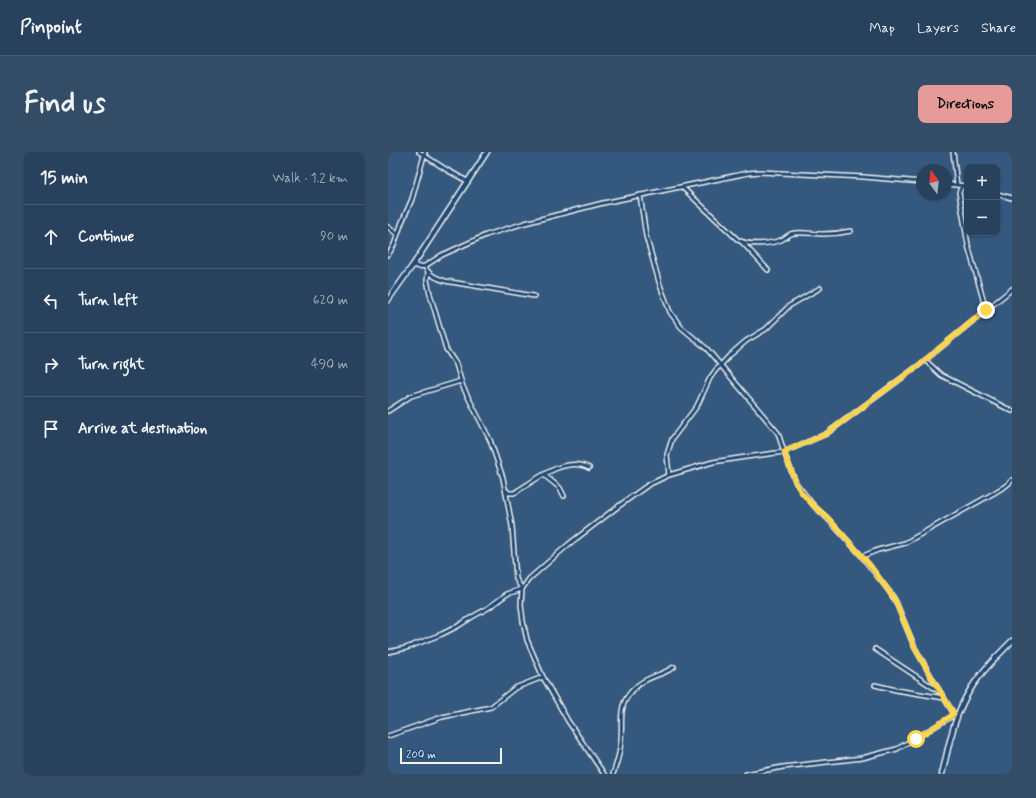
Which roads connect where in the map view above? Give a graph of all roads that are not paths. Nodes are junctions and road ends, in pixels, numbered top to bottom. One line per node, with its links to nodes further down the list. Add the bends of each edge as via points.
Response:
1 (419, 152): 4 (street)
2 (487, 152): 5 (main road)
3 (953, 152): 8 (street)
4 (425, 153): 5 (street, via 447,170); 17 (street, via 412,199)
5 (468, 181): 20 (main road)
6 (916, 181): 10 (street, via 760,172)
7 (952, 184): 8 (street); 11 (street)
8 (957, 185): 9 (street)
9 (962, 186): 11 (street)
10 (683, 188): 12 (street); 18 (street)
11 (959, 192): 28 (street, via 968,245)
12 (640, 195): 21 (street, via 498,230 442,255); 30 (street, via 646,236 670,312 681,327 701,344)
13 (1000, 195): 14 (street)
14 (1012, 198)
15 (388, 227): 17 (street)
16 (851, 231): 18 (street, via 824,234 797,232 775,241)
17 (397, 234): 19 (street)
18 (742, 242): 22 (street)
19 (388, 255)
20 (413, 265): 21 (street); 27 (main road)
21 (425, 266): 23 (street)
22 (768, 270)
23 (428, 272): 26 (street, via 445,281); 31 (street, via 430,294 446,349 456,364)
24 (820, 288): 30 (street, via 789,306 766,329 746,341)
25 (1012, 289): 28 (street)
26 (534, 296)
27 (388, 300)
28 (986, 310): 29 (street)
29 (925, 360): 33 (street, via 941,375); 34 (street, via 826,434)
30 (720, 366): 34 (street, via 778,433); 37 (street, via 710,378 696,406 672,438 667,454)
31 (461, 381): 32 (street, via 411,396); 39 (street, via 490,440)
32 (388, 410)
33 (1012, 411)
34 (784, 452): 37 (street, via 712,462); 41 (street, via 801,492)
35 (589, 468): 36 (street, via 570,464)
36 (544, 475): 39 (street, via 514,493 508,493); 40 (street, via 560,488)
37 (669, 475): 42 (street, via 648,485 616,508 529,578)
38 (1012, 480): 41 (street, via 994,494 905,543)
39 (505, 489): 42 (street, via 512,526 516,579)
40 (564, 496)
41 (863, 556): 49 (street, via 895,600 915,648)
42 (522, 589): 45 (street, via 506,594 488,608 442,634); 47 (street, via 522,621)
43 (1012, 641): 51 (main road, via 979,677)
44 (875, 649): 49 (street)
45 (388, 652)
46 (674, 668): 54 (street, via 648,678 623,705 619,756)
47 (543, 677): 52 (street, via 515,688 491,707 442,717); 53 (street, via 568,721)
48 (875, 685): 50 (street)
49 (941, 693): 50 (street)
50 (944, 698): 51 (street)
51 (956, 714): 55 (street, via 897,749 862,758 782,767); 56 (main road)
52 (388, 736)
53 (604, 774)
54 (614, 774)
55 (746, 774)
56 (942, 774)

